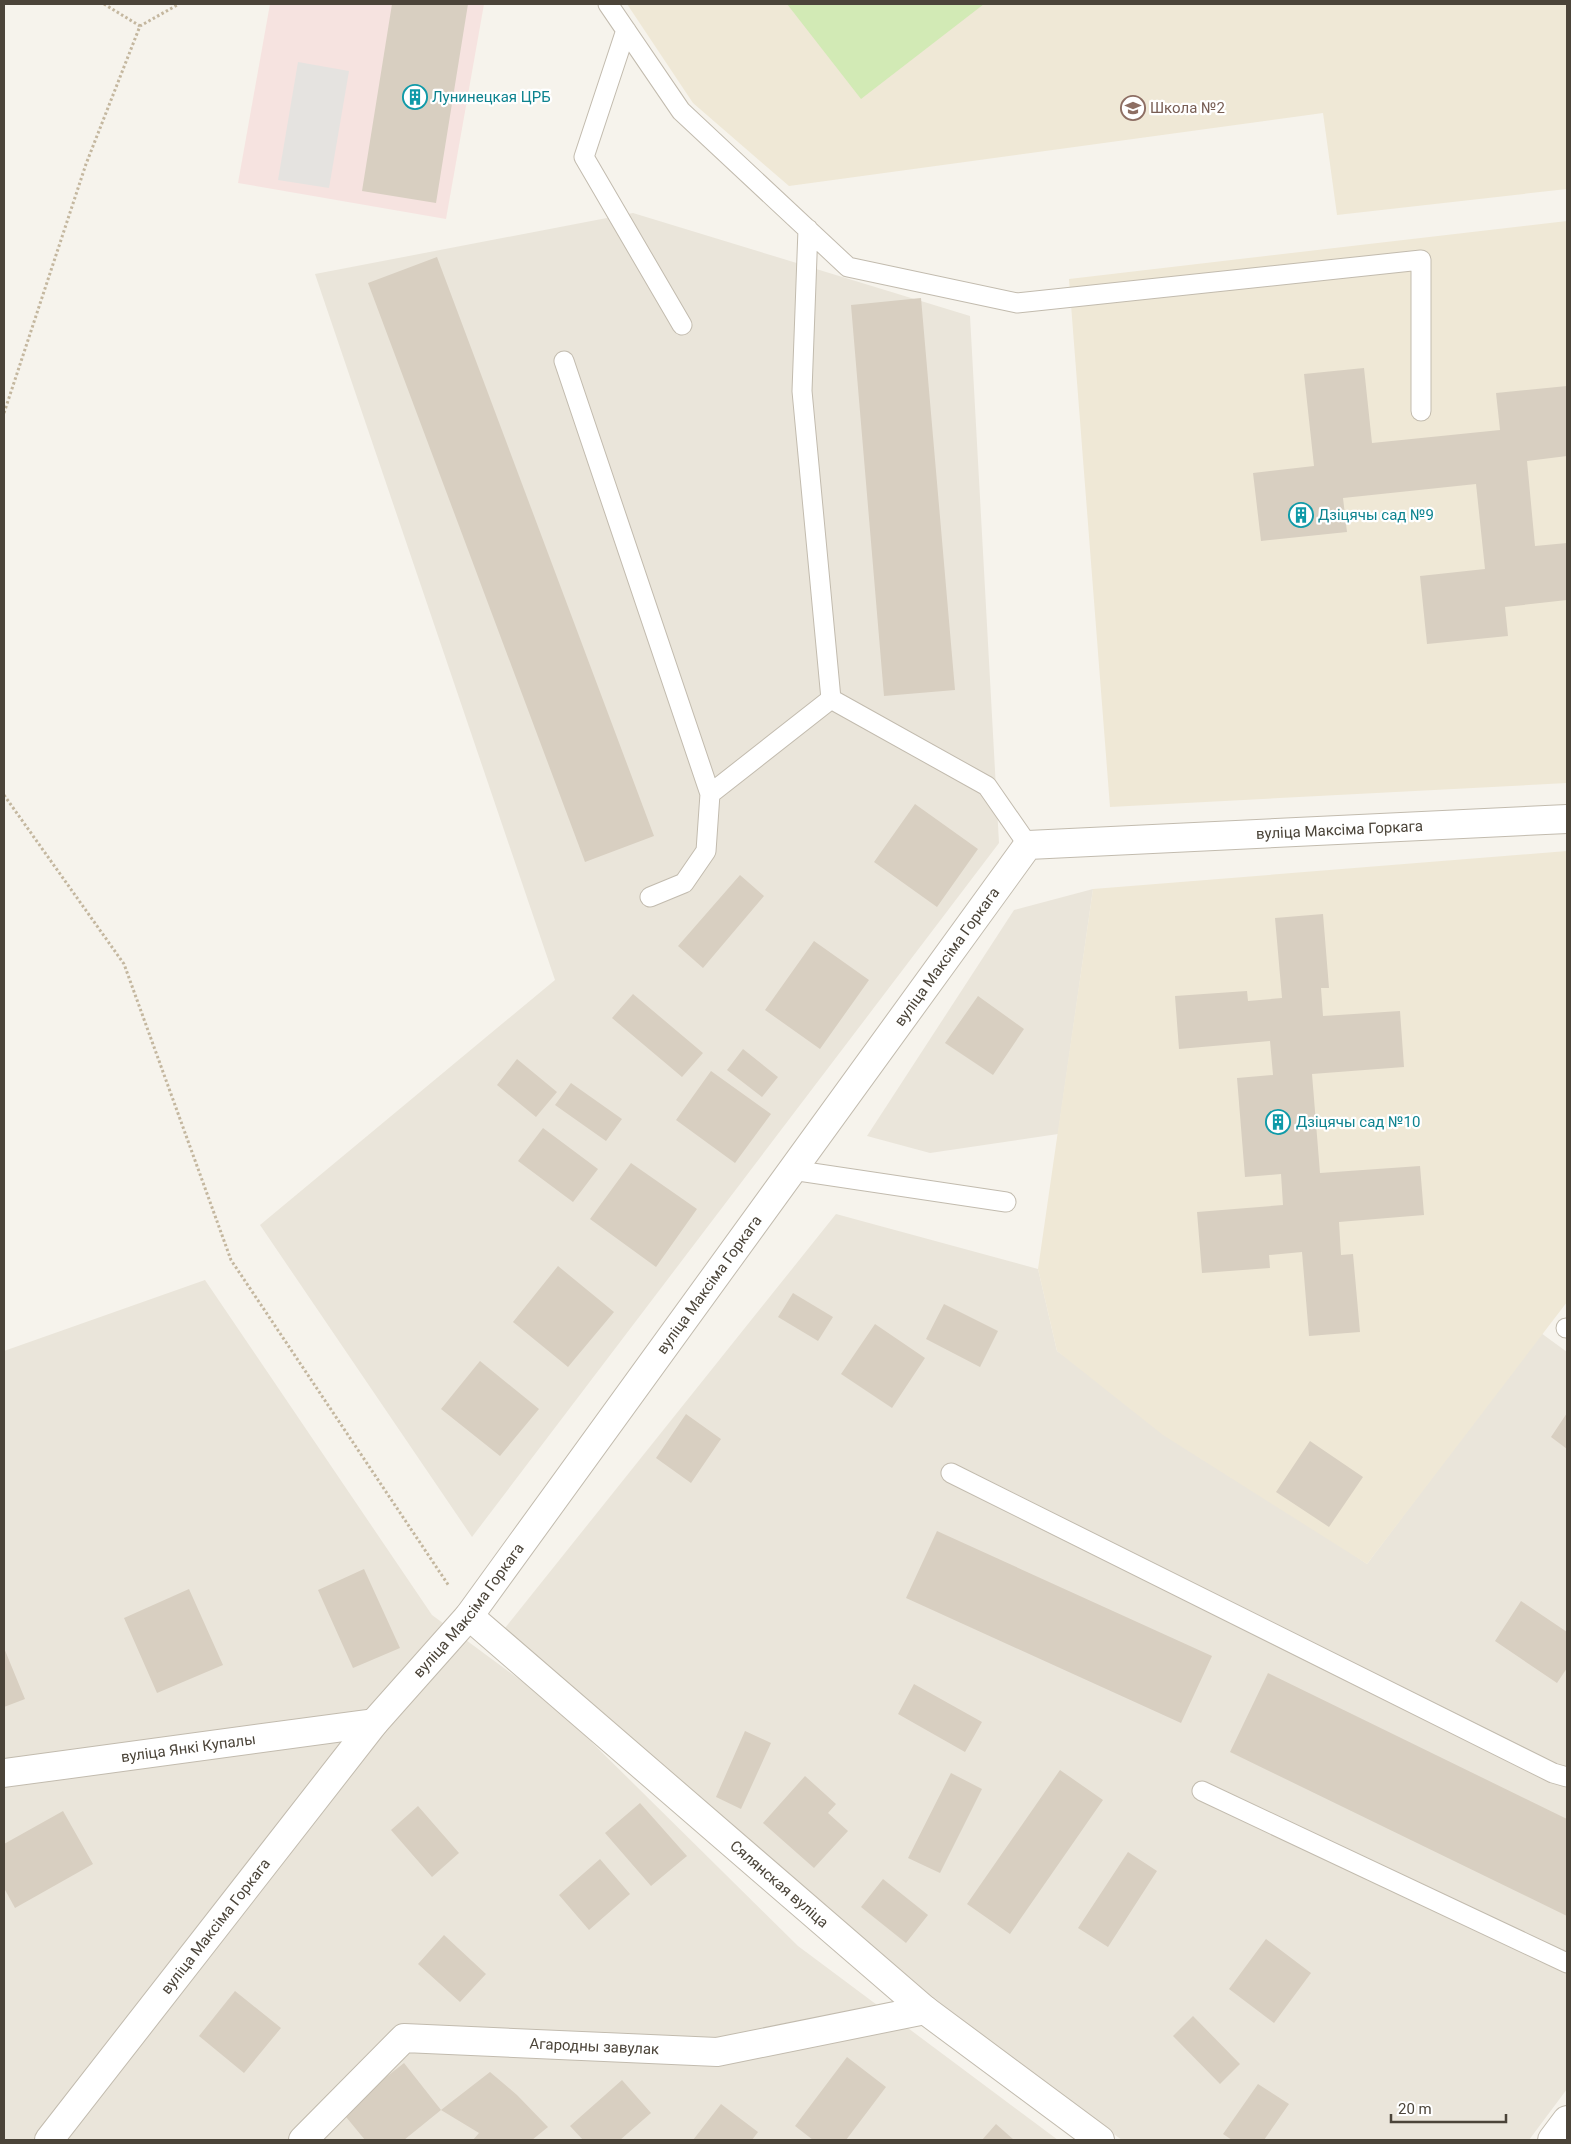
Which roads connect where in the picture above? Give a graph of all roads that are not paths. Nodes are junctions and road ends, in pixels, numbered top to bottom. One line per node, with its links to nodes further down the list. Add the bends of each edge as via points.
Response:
1 (608, 4): 2 (lane)
2 (626, 30): 3 (lane, via 681,111); 4 (lane, via 584,158)
3 (808, 229): 6 (lane, via 848,266 1017,303 1421,260); 7 (lane, via 802,391)
4 (682, 325)
5 (564, 361): 8 (lane)
6 (1421, 411)
7 (832, 699): 8 (lane); 10 (lane, via 987,786)
8 (710, 794): 11 (lane, via 706,851 684,883)
9 (1567, 820): 10 (street, вуліца Максіма Горкага)
10 (1028, 845): 12 (street, вуліца Максіма Горкага)
11 (650, 897)
12 (792, 1170): 13 (lane); 15 (street, вуліца Максіма Горкага)
13 (1006, 1202)
14 (951, 1473): 18 (lane, via 1535,1765)
15 (469, 1616): 16 (street, вуліца Максіма Горкага); 21 (street, Сялянская вуліца)
16 (374, 1723): 17 (street, вуліца Янкі Купалы); 23 (street, вуліца Максіма Горкага)
17 (4, 1773)
18 (1567, 1777)
19 (1202, 1791): 20 (lane)
20 (1567, 1963)
21 (924, 2010): 24 (street, Агародны завулак, via 717,2052 404,2038); 25 (street, Сялянская вуліца)
22 (1567, 2120): 26 (street)
23 (48, 2140)
24 (303, 2140)
25 (1100, 2140)
26 (1552, 2140)

